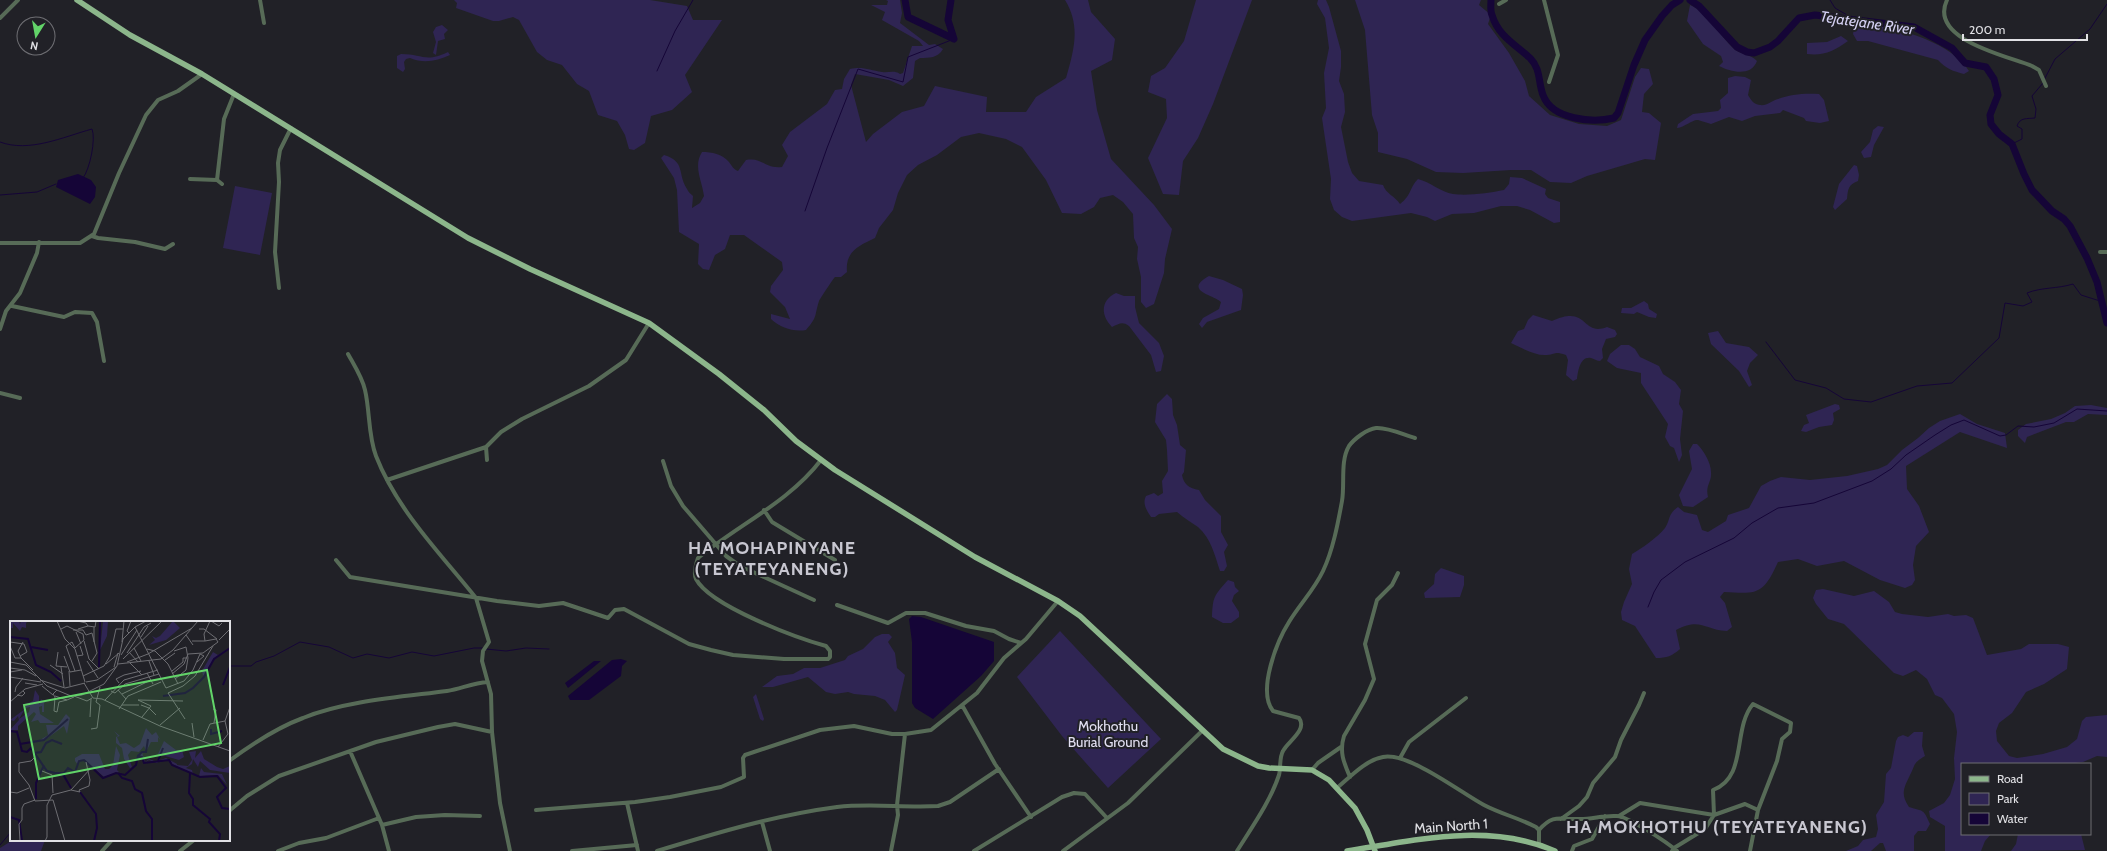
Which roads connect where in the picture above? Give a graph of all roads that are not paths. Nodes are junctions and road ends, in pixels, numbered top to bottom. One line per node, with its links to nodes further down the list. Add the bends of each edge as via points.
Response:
1 (18, 0): 8 (street)
2 (76, 0): 10 (main road, via 130,35)
3 (260, 0): 9 (street)
4 (1506, 0): 7 (street)
5 (1544, 0): 11 (street, via 1558,55)
6 (1947, 0): 12 (street, via 1944,10 1953,33 1980,48 2032,66 2039,70)
7 (1499, 4)
8 (0, 18)
9 (264, 23)
10 (202, 74): 13 (main road); 18 (street, via 178,91 158,100 150,108 119,173 101,221)
11 (1549, 82)
12 (2046, 86)
13 (234, 94): 14 (main road); 16 (street, via 224,119)
14 (291, 128): 24 (street, via 280,150 278,163 275,252); 26 (main road, via 468,238)
15 (190, 179): 16 (street)
16 (217, 180): 17 (street)
17 (222, 184)
18 (92, 236): 19 (street, via 80,243); 21 (street, via 165,249)
19 (39, 242): 20 (street); 25 (street, via 27,276)
20 (0, 243)
21 (172, 244)
22 (2100, 252): 23 (street)
23 (2107, 252)
24 (279, 288)
25 (12, 306): 27 (street, via 6,311); 29 (street, via 64,317 75,312 92,313 97,322)
26 (649, 323): 33 (street, via 626,360 609,374 522,419 501,432); 35 (main road, via 750,398 796,441)
27 (0, 329)
28 (348, 354): 37 (street, via 365,389 372,438)
29 (104, 361)
30 (0, 393): 31 (street)
31 (20, 398)
32 (1415, 438): 60 (street, via 1377,428 1366,432 1349,446 1342,500 1330,554 1313,588 1289,621 1270,673 1267,696 1273,711 1299,718 1301,721 1301,727 1283,750)
33 (486, 446): 34 (street); 37 (street)
34 (487, 460)
35 (821, 460): 38 (street, via 809,476); 45 (main road, via 887,504 975,557)
36 (663, 461): 39 (street, via 671,486 683,506)
37 (386, 480): 43 (street, via 415,524)
38 (764, 510): 39 (street); 41 (street, via 772,522)
39 (715, 545): 43 (street, via 698,558 696,565 696,579 704,588 731,607 772,628 826,646 830,651 830,657 824,660 733,655 689,644 624,609 615,610 608,618 563,603 539,606); 44 (street, via 740,566)
40 (336, 560): 43 (street, via 350,577)
41 (835, 560)
42 (1398, 573): 55 (street, via 1392,585 1377,600 1365,644 1374,679 1344,736)
43 (476, 598): 48 (street, via 489,642 483,651 482,661)
44 (814, 600)
45 (1058, 601): 47 (street); 52 (main road, via 1080,616)
46 (837, 605): 47 (street, via 888,623 906,613 926,613 994,632)
47 (1021, 643): 51 (street, via 1004,658 977,693)
48 (488, 682): 53 (street); 58 (street, via 348,706 303,718 257,740)
49 (1644, 693): 76 (street, via 1615,757 1593,783 1580,806)
50 (1466, 698): 57 (street, via 1409,742)
51 (962, 704): 54 (street, via 931,730); 59 (street)
52 (1202, 731): 60 (main road, via 1234,755 1258,766); 75 (street, via 1138,793)
53 (492, 732): 56 (street, via 455,724); 90 (street, via 500,803)
54 (905, 734): 64 (street, via 892,734 854,726 820,730 745,755 744,778 721,787); 65 (street)
55 (1341, 747): 61 (street); 62 (street, via 1342,758)
56 (350, 751): 66 (street, via 279,776); 74 (street)
57 (1400, 758): 62 (street, via 1384,757 1372,760); 79 (street, via 1485,806)
58 (230, 760)
59 (999, 769): 65 (street, via 950,802 928,806); 73 (street)
60 (1279, 769): 61 (main road); 98 (street, via 1279,774 1251,832)
61 (1312, 770): 63 (main road)
62 (1350, 777): 63 (street)
63 (1338, 787): 84 (main road, via 1355,808)
64 (627, 803): 67 (street); 83 (street)
65 (897, 805): 77 (street, via 838,807); 95 (street, via 898,816)
66 (230, 810)
67 (536, 810)
68 (1758, 810): 69 (street, via 1745,804); 69 (street, via 1777,762 1782,739 1790,732 1791,723 1752,704 1740,734 1736,766 1728,780 1713,790); 102 (street)
69 (1714, 815): 72 (street, via 1640,803); 85 (street, via 1705,829)
70 (480, 816): 78 (street, via 445,815)
71 (1605, 816): 72 (street); 76 (street); 101 (street, via 1592,839 1574,846)
72 (1619, 816): 85 (street, via 1641,827)
73 (1031, 817): 75 (street, via 1062,797 1080,793 1090,798); 96 (street)
74 (379, 818): 78 (street); 88 (street, via 326,838 299,843)
75 (1108, 818): 97 (street)
76 (1562, 819): 79 (street, via 1547,820)
77 (762, 822): 93 (street); 94 (street)
78 (382, 824): 89 (street)
79 (1539, 830): 82 (street)
80 (111, 841): 86 (street)
81 (193, 841): 87 (street)
82 (1539, 844): 84 (main road, Main North 1, via 1481,834 1428,838); 100 (main road, Main North 1)
83 (637, 845): 91 (street); 92 (street)
84 (1374, 849): 99 (main road, Main North 1)
85 (1674, 850)
86 (102, 851)
87 (180, 851)
88 (278, 851)
89 (389, 851)
90 (510, 851)
91 (572, 851)
92 (638, 851)
93 (657, 851)
94 (770, 851)
95 (891, 851)
96 (974, 851)
97 (1063, 851)
98 (1237, 851)
99 (1347, 851)
100 (1555, 851)
101 (1572, 851)
102 (1750, 851)

